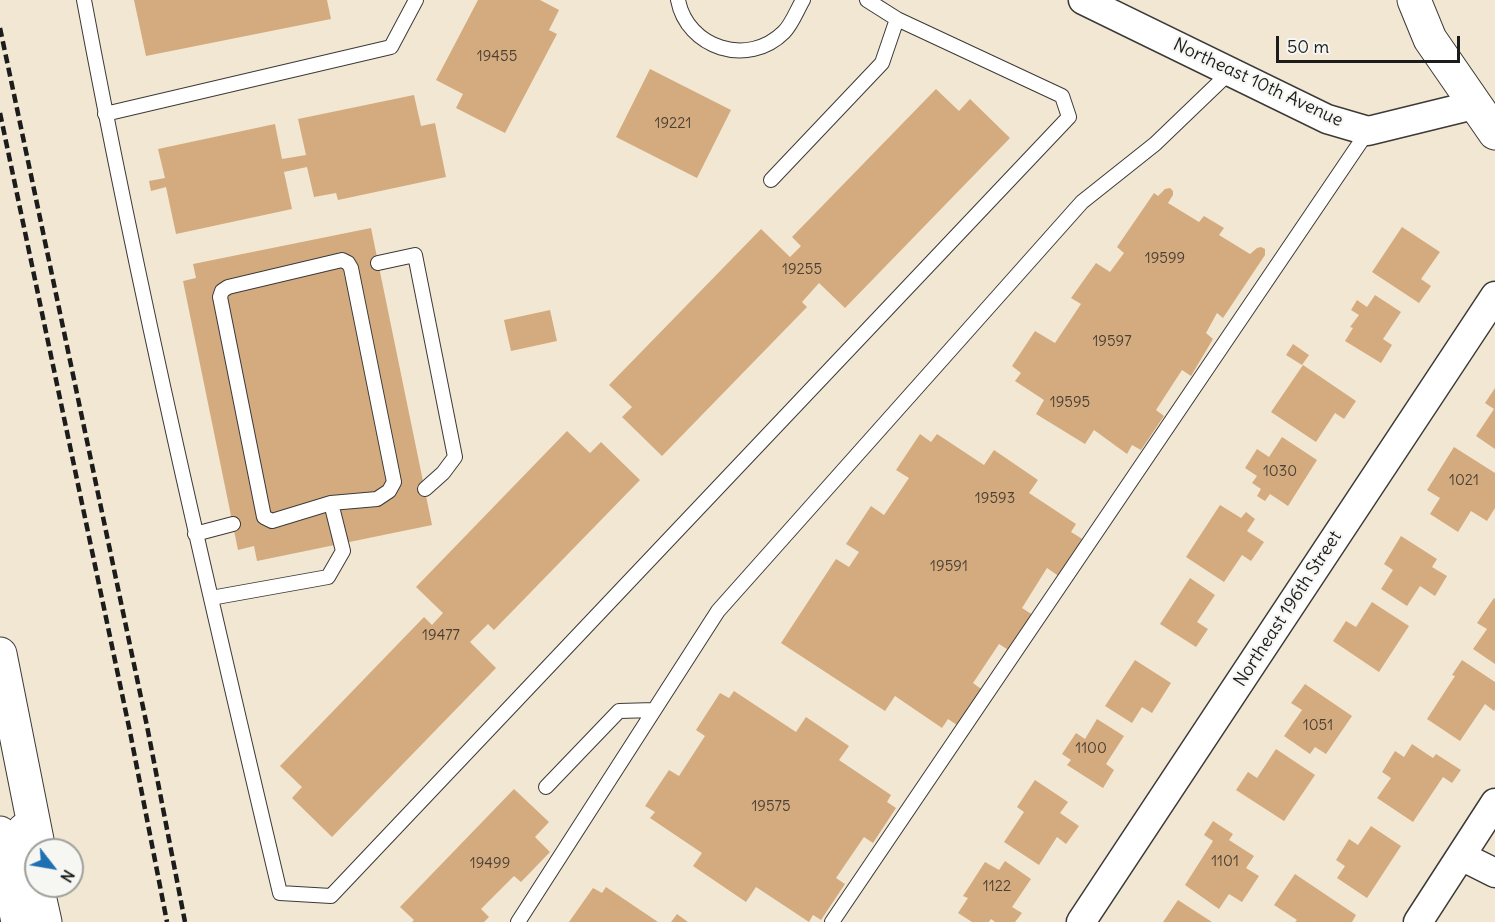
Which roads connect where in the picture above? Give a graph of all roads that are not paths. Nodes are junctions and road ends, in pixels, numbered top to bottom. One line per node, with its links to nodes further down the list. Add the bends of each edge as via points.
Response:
1 (84, 0): 11 (lane)
2 (416, 0): 11 (lane, via 392,47)
3 (678, 0): 4 (lane, via 680,13 696,35 721,48 740,51 760,47 784,32)
4 (803, 0)
5 (867, 0): 8 (lane)
6 (1083, 0): 9 (street, Northeast 10th Avenue)
7 (1414, 0): 10 (main road, via 1430,39)
8 (897, 19): 14 (lane, via 882,63); 21 (lane, via 1062,96 1069,117 331,896 280,893)
9 (1230, 72): 12 (street, Northeast 10th Avenue, via 1327,119); 23 (lane, via 1155,144 1082,202 718,611)
10 (1474, 105): 12 (street); 13 (main road)
11 (105, 114): 20 (lane)
12 (1368, 131): 38 (lane)
13 (1495, 133)
14 (771, 180)
15 (378, 263): 17 (lane, via 415,255 455,457)
16 (1495, 296): 39 (street, Northeast 196th Street)
17 (425, 489)
18 (331, 503): 18 (lane, via 272,521 264,517 220,297 228,287 342,260 351,267 394,482 377,499); 21 (lane, via 343,551 328,577)
19 (233, 524): 20 (lane)
20 (195, 534): 21 (lane)
21 (211, 598)
22 (0, 654): 29 (main road)
23 (654, 710): 25 (lane, via 619,711); 37 (lane)
24 (0, 722): 28 (main road)
25 (546, 787)
26 (1495, 803): 30 (street)
27 (0, 833): 34 (main road)
28 (26, 838)
29 (37, 838)
30 (1461, 856): 31 (street); 40 (street)
31 (1495, 873)
32 (40, 898): 35 (main road)
33 (47, 898): 36 (main road)
34 (18, 922)
35 (45, 922)
36 (52, 922)
37 (518, 922)
38 (832, 922)
39 (1081, 922)
40 (1418, 922)

